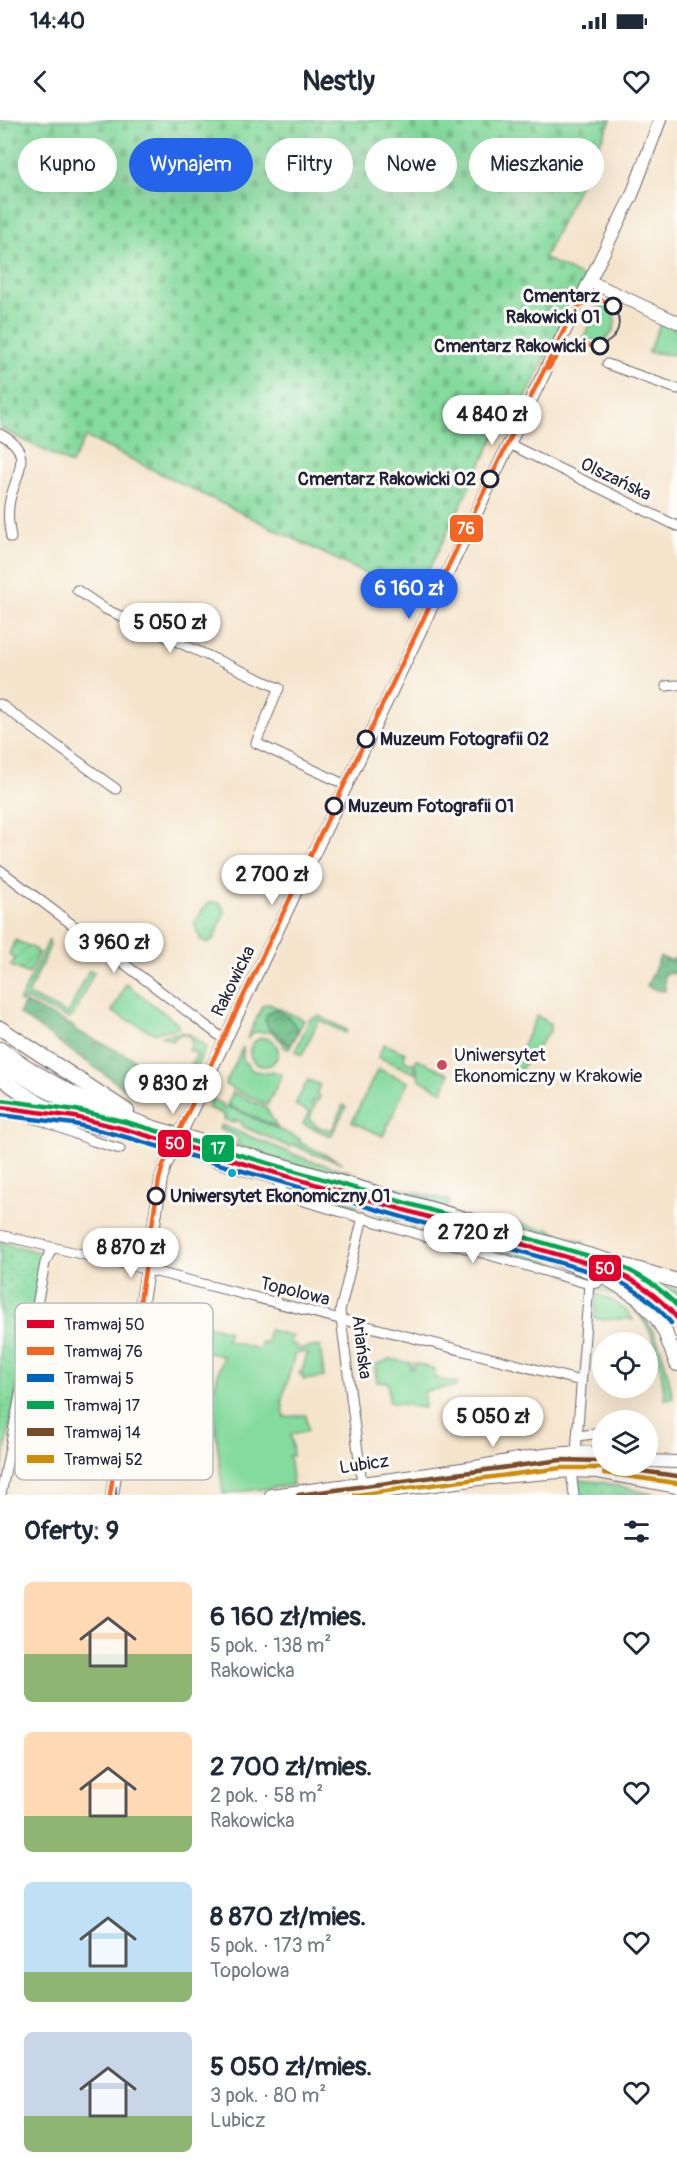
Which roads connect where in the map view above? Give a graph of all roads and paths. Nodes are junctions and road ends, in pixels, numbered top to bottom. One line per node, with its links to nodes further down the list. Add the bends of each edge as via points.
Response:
1 (660, 120): 2 (street, Rakowicka, via 636,186)
2 (591, 282): 3 (street); 7 (street, Rakowicka)
3 (677, 322)
4 (607, 364): 5 (street)
5 (677, 389)
6 (0, 434): 9 (street, via 16,444 21,456 9,509)
7 (509, 444): 8 (street, Olszańska); 14 (street, Rakowicka)
8 (677, 526)
9 (10, 538)
10 (77, 590): 14 (street, via 105,609 279,688 256,743)
11 (677, 685): 12 (street)
12 (666, 686)
13 (0, 704): 15 (street)
14 (346, 785): 18 (street, Rakowicka)
15 (116, 789)
16 (0, 870): 18 (street)
17 (0, 1028): 23 (main road)
18 (225, 1040): 25 (street, Rakowicka)
19 (0, 1049): 23 (main road, via 82,1098)
20 (0, 1062): 24 (main road)
21 (0, 1077): 24 (main road, via 60,1114)
22 (0, 1111): 26 (street, via 43,1121)
23 (154, 1128): 25 (main road)
24 (128, 1132): 25 (main road)
25 (177, 1142): 27 (main road); 31 (street, Rakowicka, via 161,1179); 33 (main road)
26 (120, 1149)
27 (274, 1176): 28 (street, via 287,1195); 32 (main road, via 548,1255)
28 (363, 1218): 34 (street); 37 (street, Ariańska, via 340,1311)
29 (0, 1235): 30 (street, Topolowa)
30 (52, 1248): 31 (street, Topolowa); 35 (street)
31 (147, 1270): 36 (street, Rakowicka); 37 (street, Topolowa)
32 (603, 1276): 34 (street, via 597,1284); 38 (main road, via 639,1298 657,1318)
33 (677, 1281)
34 (590, 1284): 39 (street)
35 (37, 1303)
36 (142, 1303)
37 (342, 1320): 39 (street, Topolowa); 50 (street, Ariańska)
38 (677, 1364)
39 (581, 1381): 42 (street)
40 (15, 1419): 52 (street)
41 (592, 1434): 42 (street)
42 (577, 1436): 43 (street)
43 (576, 1452): 44 (street, Lubicz); 50 (street, Lubicz, via 533,1456)
44 (592, 1453)
45 (658, 1461): 46 (street)
46 (677, 1462)
47 (571, 1471): 49 (street, Lubicz, via 598,1472); 51 (street, Lubicz); 55 (street)
48 (114, 1480): 53 (street, Rakowicka)
49 (677, 1487)
50 (360, 1489): 51 (street, Lubicz); 54 (street, Lubicz)
51 (374, 1494)
52 (1, 1495)
53 (112, 1495)
54 (272, 1495)
55 (574, 1495)

